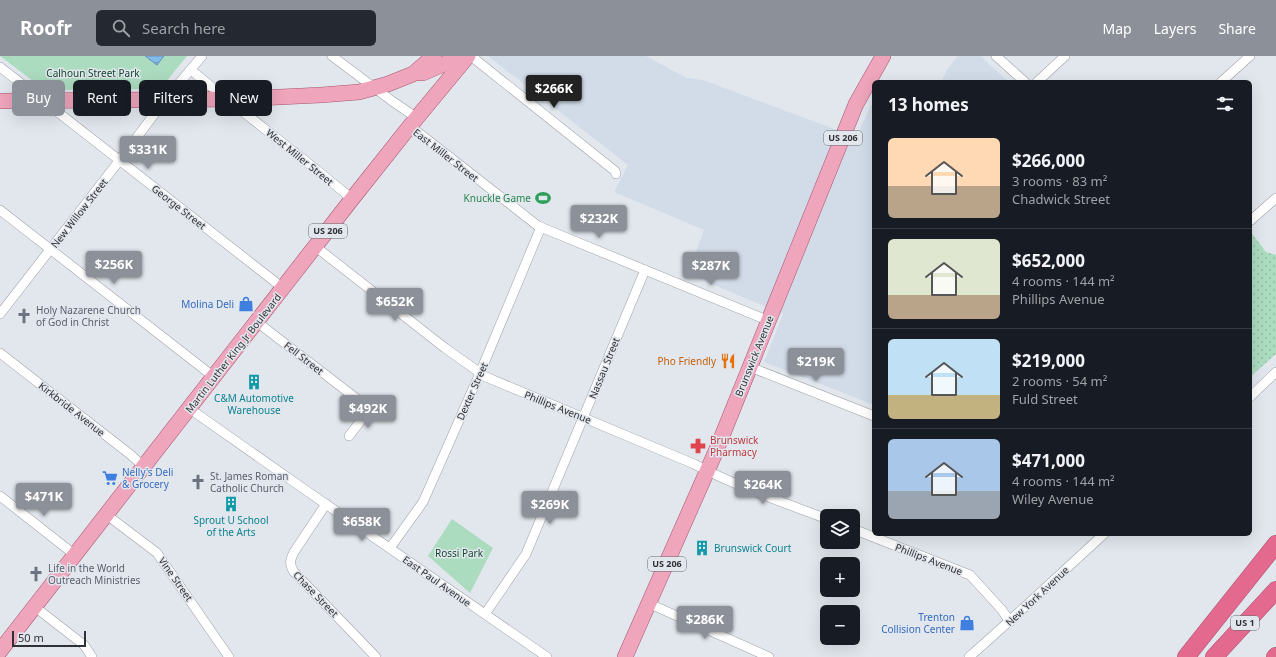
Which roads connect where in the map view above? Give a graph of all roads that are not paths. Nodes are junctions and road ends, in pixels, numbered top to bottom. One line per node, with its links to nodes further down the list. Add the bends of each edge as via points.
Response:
1 (202, 56): 12 (street, New Willow Street)
2 (332, 56): 19 (street, East Miller Street)
3 (434, 56): 13 (main road)
4 (462, 56): 13 (main road, via 423,73)
5 (468, 56): 29 (main road, Martin Luther King Jr Boulevard / US 206)
6 (473, 56): 31 (street)
7 (883, 56): 42 (main road, Brunswick Avenue / US 206, via 856,104)
8 (996, 56): 16 (street)
9 (1065, 56): 17 (street)
10 (1250, 56): 18 (street)
11 (0, 67): 14 (street, George Street)
12 (190, 70): 15 (street, New Willow Street); 20 (street, West Miller Street)
13 (413, 74): 19 (main road)
14 (17, 80)
15 (182, 80)
16 (1023, 80)
17 (1039, 80)
18 (1223, 80)
19 (374, 88): 21 (main road, via 321,96); 29 (street, East Miller Street)
20 (215, 90)
21 (272, 97)
22 (65, 100): 23 (main road)
23 (139, 100)
24 (0, 101): 25 (main road)
25 (12, 101)
26 (62, 116): 30 (street, George Street)
27 (153, 116): 30 (street, New Willow Street)
28 (248, 116): 33 (street, West Miller Street)
29 (413, 122): 33 (main road, Martin Luther King Jr Boulevard / US 206); 36 (street, East Miller Street, via 520,212)
30 (119, 161): 38 (street, New Willow Street); 40 (street, George Street)
31 (616, 174)
32 (1276, 198): 35 (street)
33 (352, 199): 37 (main road, Martin Luther King Jr Boulevard / US 206)
34 (0, 210): 38 (street)
35 (1252, 219)
36 (543, 228): 39 (street, East Miller Street); 47 (street, Dexter Street)
37 (316, 246): 40 (main road, Martin Luther King Jr Boulevard / US 206); 47 (street, Phillips Avenue)
38 (50, 250): 41 (street, New Willow Street); 48 (street)
39 (645, 270): 42 (street, East Miller Street); 52 (street, Nassau Street)
40 (284, 288): 43 (main road, Martin Luther King Jr Boulevard / US 206)
41 (0, 314)
42 (769, 321): 45 (main road, Brunswick Avenue / US 206)
43 (257, 322): 48 (main road, Martin Luther King Jr Boulevard / US 206); 53 (street, Fell Street, via 370,409)
44 (0, 352): 54 (street, Kirkbride Avenue)
45 (750, 367): 51 (street); 55 (main road, Brunswick Avenue / US 206)
46 (1276, 372): 49 (street)
47 (480, 373): 52 (street, Phillips Avenue); 63 (street, Dexter Street, via 422,502)
48 (214, 377): 50 (main road, Martin Luther King Jr Boulevard / US 206)
49 (1252, 396)
50 (190, 409): 54 (main road, Martin Luther King Jr Boulevard / US 206); 57 (street, East Paul Avenue)
51 (872, 415)
52 (584, 417): 55 (street, Phillips Avenue); 68 (street, Nassau Street, via 522,562)
53 (349, 436)
54 (144, 466): 58 (main road, Martin Luther King Jr Boulevard / US 206)
55 (707, 471): 59 (street, Phillips Avenue); 66 (main road, Brunswick Avenue / US 206)
56 (0, 496): 64 (street)
57 (326, 504): 63 (street, East Paul Avenue); 73 (street, Chase Street, via 294,552 290,565)
58 (107, 515): 64 (main road, Martin Luther King Jr Boulevard / US 206); 72 (street, Vine Street, via 157,553)
59 (820, 516)
60 (860, 532): 69 (street, Phillips Avenue, via 970,575)
61 (1102, 536): 69 (street, New York Avenue)
62 (1276, 544): 78 (highway)
63 (390, 548): 68 (street, East Paul Avenue)
64 (75, 555): 67 (main road, Martin Luther King Jr Boulevard / US 206)
65 (1276, 590): 79 (highway, US 1)
66 (650, 604): 75 (main road, Brunswick Avenue / US 206); 76 (street)
67 (35, 607): 70 (main road, Martin Luther King Jr Boulevard / US 206); 71 (street, via 84,645)
68 (485, 614): 74 (street, East Paul Avenue)
69 (1010, 622): 77 (street, New York Avenue)
70 (2, 645)
71 (92, 657)
72 (230, 657)
73 (376, 657)
74 (547, 657)
75 (625, 657)
76 (769, 657)
77 (969, 657)
78 (1186, 657)
79 (1214, 657)

